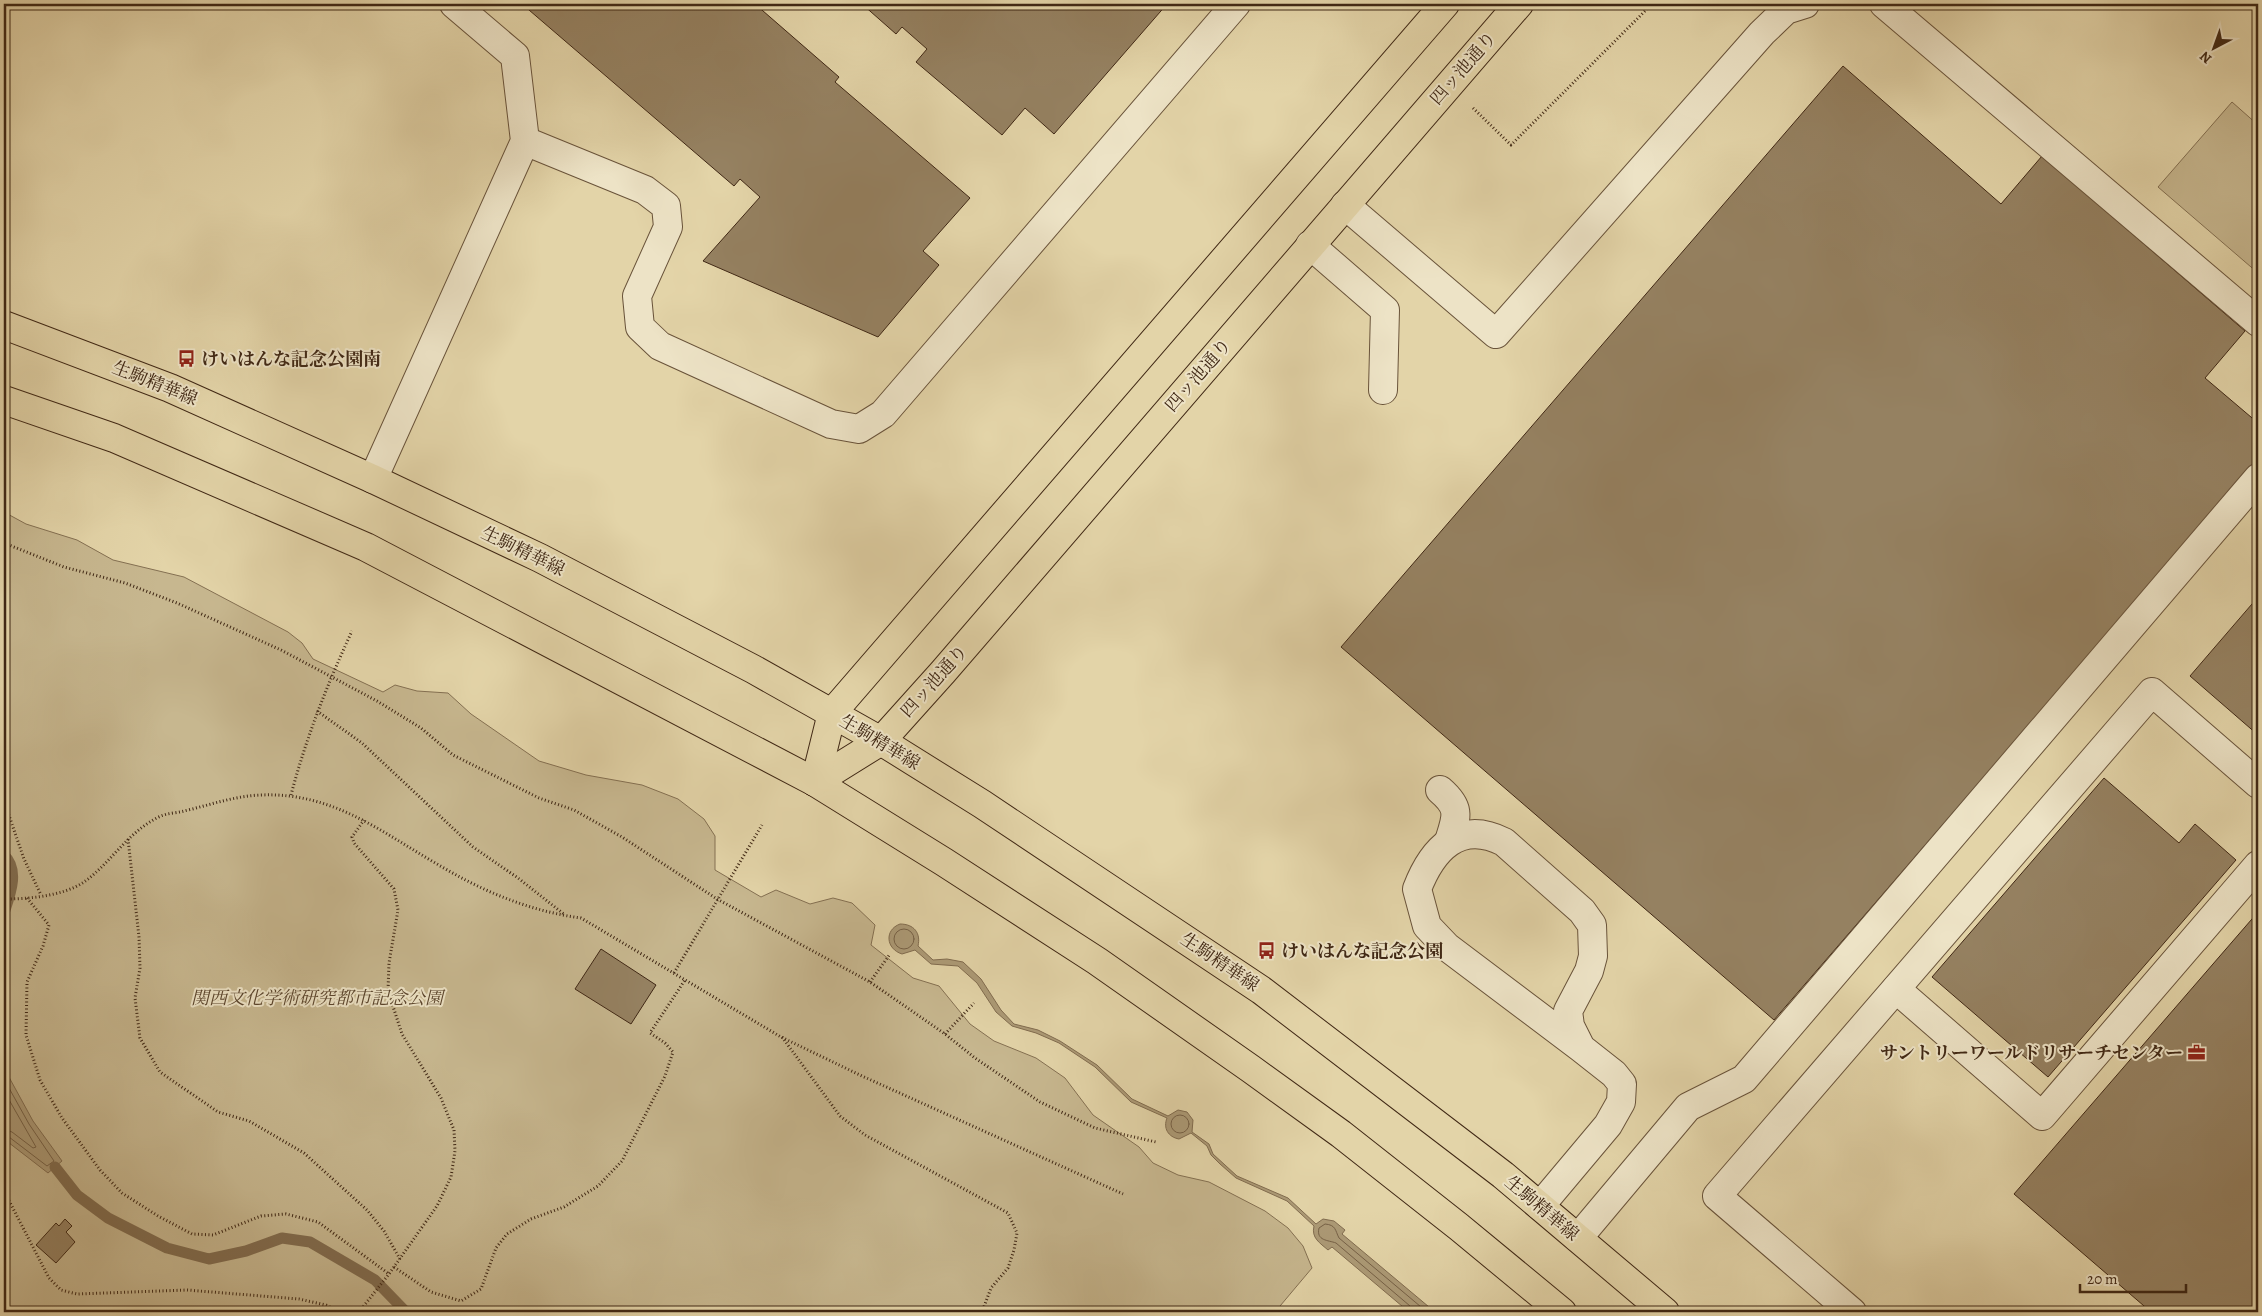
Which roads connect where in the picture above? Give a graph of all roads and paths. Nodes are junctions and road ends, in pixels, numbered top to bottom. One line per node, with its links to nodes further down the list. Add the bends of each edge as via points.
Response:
1 (454, 4): 9 (lane, via 515,56)
2 (1236, 4): 9 (lane, via 882,414 860,430 831,424 660,346 640,327 637,296 668,227 666,206 645,190)
3 (1445, 4): 22 (main road)
4 (1519, 4): 8 (main road, 四ッ池通り)
5 (1652, 4): 8 (path, via 1511,145)
6 (1805, 4): 10 (lane, via 1786,10 1762,33 1496,334)
7 (1884, 4): 12 (lane)
8 (1449, 85): 10 (main road, 四ッ池通り)
9 (525, 141): 17 (lane)
10 (1345, 205): 11 (main road, 四ッ池通り)
11 (1310, 245): 14 (lane, via 1385,310); 23 (main road, 四ッ池通り)
12 (2258, 322)
13 (4, 325): 17 (main road, 生駒精華線, via 170,388)
14 (1383, 390)
15 (4, 400): 24 (main road, via 114,438 366,546)
16 (2258, 478): 54 (lane, via 1744,1079 1688,1107)
17 (373, 479): 22 (main road, 生駒精華線, via 540,558)
18 (4, 543): 20 (path, via 64,567 125,583 178,603)
19 (352, 631): 20 (path)
20 (331, 676): 21 (path); 37 (path, via 421,728 453,755 539,798 574,810)
21 (317, 711): 27 (path); 38 (path, via 362,743 473,848)
22 (832, 713): 23 (main road, 生駒精華線); 24 (main road)
23 (881, 741): 24 (main road, 四ッ池通り); 53 (main road, 生駒精華線, via 1261,990)
24 (815, 782): 61 (main road, via 1097,961 1251,1069 1341,1134)
25 (2258, 784): 44 (lane, via 2152,692)
26 (1440, 790): 32 (lane, via 1452,800 1456,810)
27 (291, 795): 29 (path, via 302,796); 31 (path, via 229,798 162,815)
28 (4, 801): 34 (path)
29 (364, 820): 38 (path, via 498,896); 55 (path, via 352,837 354,843 394,889 398,910 388,991 402,1034 441,1098 454,1130 456,1151 451,1177 437,1206)
30 (762, 825): 37 (path)
31 (128, 838): 34 (path, via 84,881 69,890); 55 (path, via 139,936 140,968 135,998 140,1038 160,1072 218,1112 250,1122 304,1153 367,1210)
32 (1449, 841): 43 (lane, via 1471,835 1493,836 1582,910 1592,925 1593,956); 45 (lane, via 1433,855 1417,890 1427,926 1446,947)
33 (2258, 865): 44 (lane, via 2042,1116)
34 (41, 896): 35 (path)
35 (26, 898): 36 (path); 57 (path, via 49,925 27,982 26,1035 40,1080 62,1118 100,1170 122,1193 192,1234 213,1235 261,1216 286,1214 318,1222)
36 (4, 899)
37 (717, 899): 40 (path); 42 (path)
38 (566, 916): 40 (path, via 581,918)
39 (890, 954): 42 (path)
40 (674, 973): 41 (path)
41 (685, 980): 48 (path); 56 (path, via 650,1032 673,1052 665,1076 622,1161 598,1186 564,1208 531,1220 507,1234 496,1248 481,1289 462,1301 431,1292)
42 (870, 982): 47 (path)
43 (1578, 988): 45 (lane, via 1557,1003); 49 (lane, via 1568,1011 1570,1026)
44 (1896, 989): 63 (lane, via 1718,1196)
45 (1516, 1001): 49 (lane)
46 (974, 1003): 47 (path)
47 (945, 1034): 50 (path, via 1040,1102 1095,1128)
48 (781, 1037): 52 (path); 60 (path, via 824,1096 852,1126 1008,1213 1017,1233 1014,1250 1008,1268 992,1288)
49 (1580, 1048): 53 (lane, via 1622,1084 1621,1102 1608,1125)
50 (1156, 1142)
51 (4, 1191): 58 (path, via 49,1278 61,1290 77,1294 187,1290 299,1300 326,1305)
52 (1123, 1194)
53 (1540, 1206): 54 (main road, 生駒精華線)
54 (1578, 1238): 62 (main road, 生駒精華線)
55 (400, 1259): 56 (path)
56 (394, 1267): 57 (path)
57 (389, 1274): 59 (path)
58 (340, 1312)
59 (359, 1312)
60 (982, 1312)
61 (1562, 1312)
62 (1665, 1312)
63 (1852, 1312)

